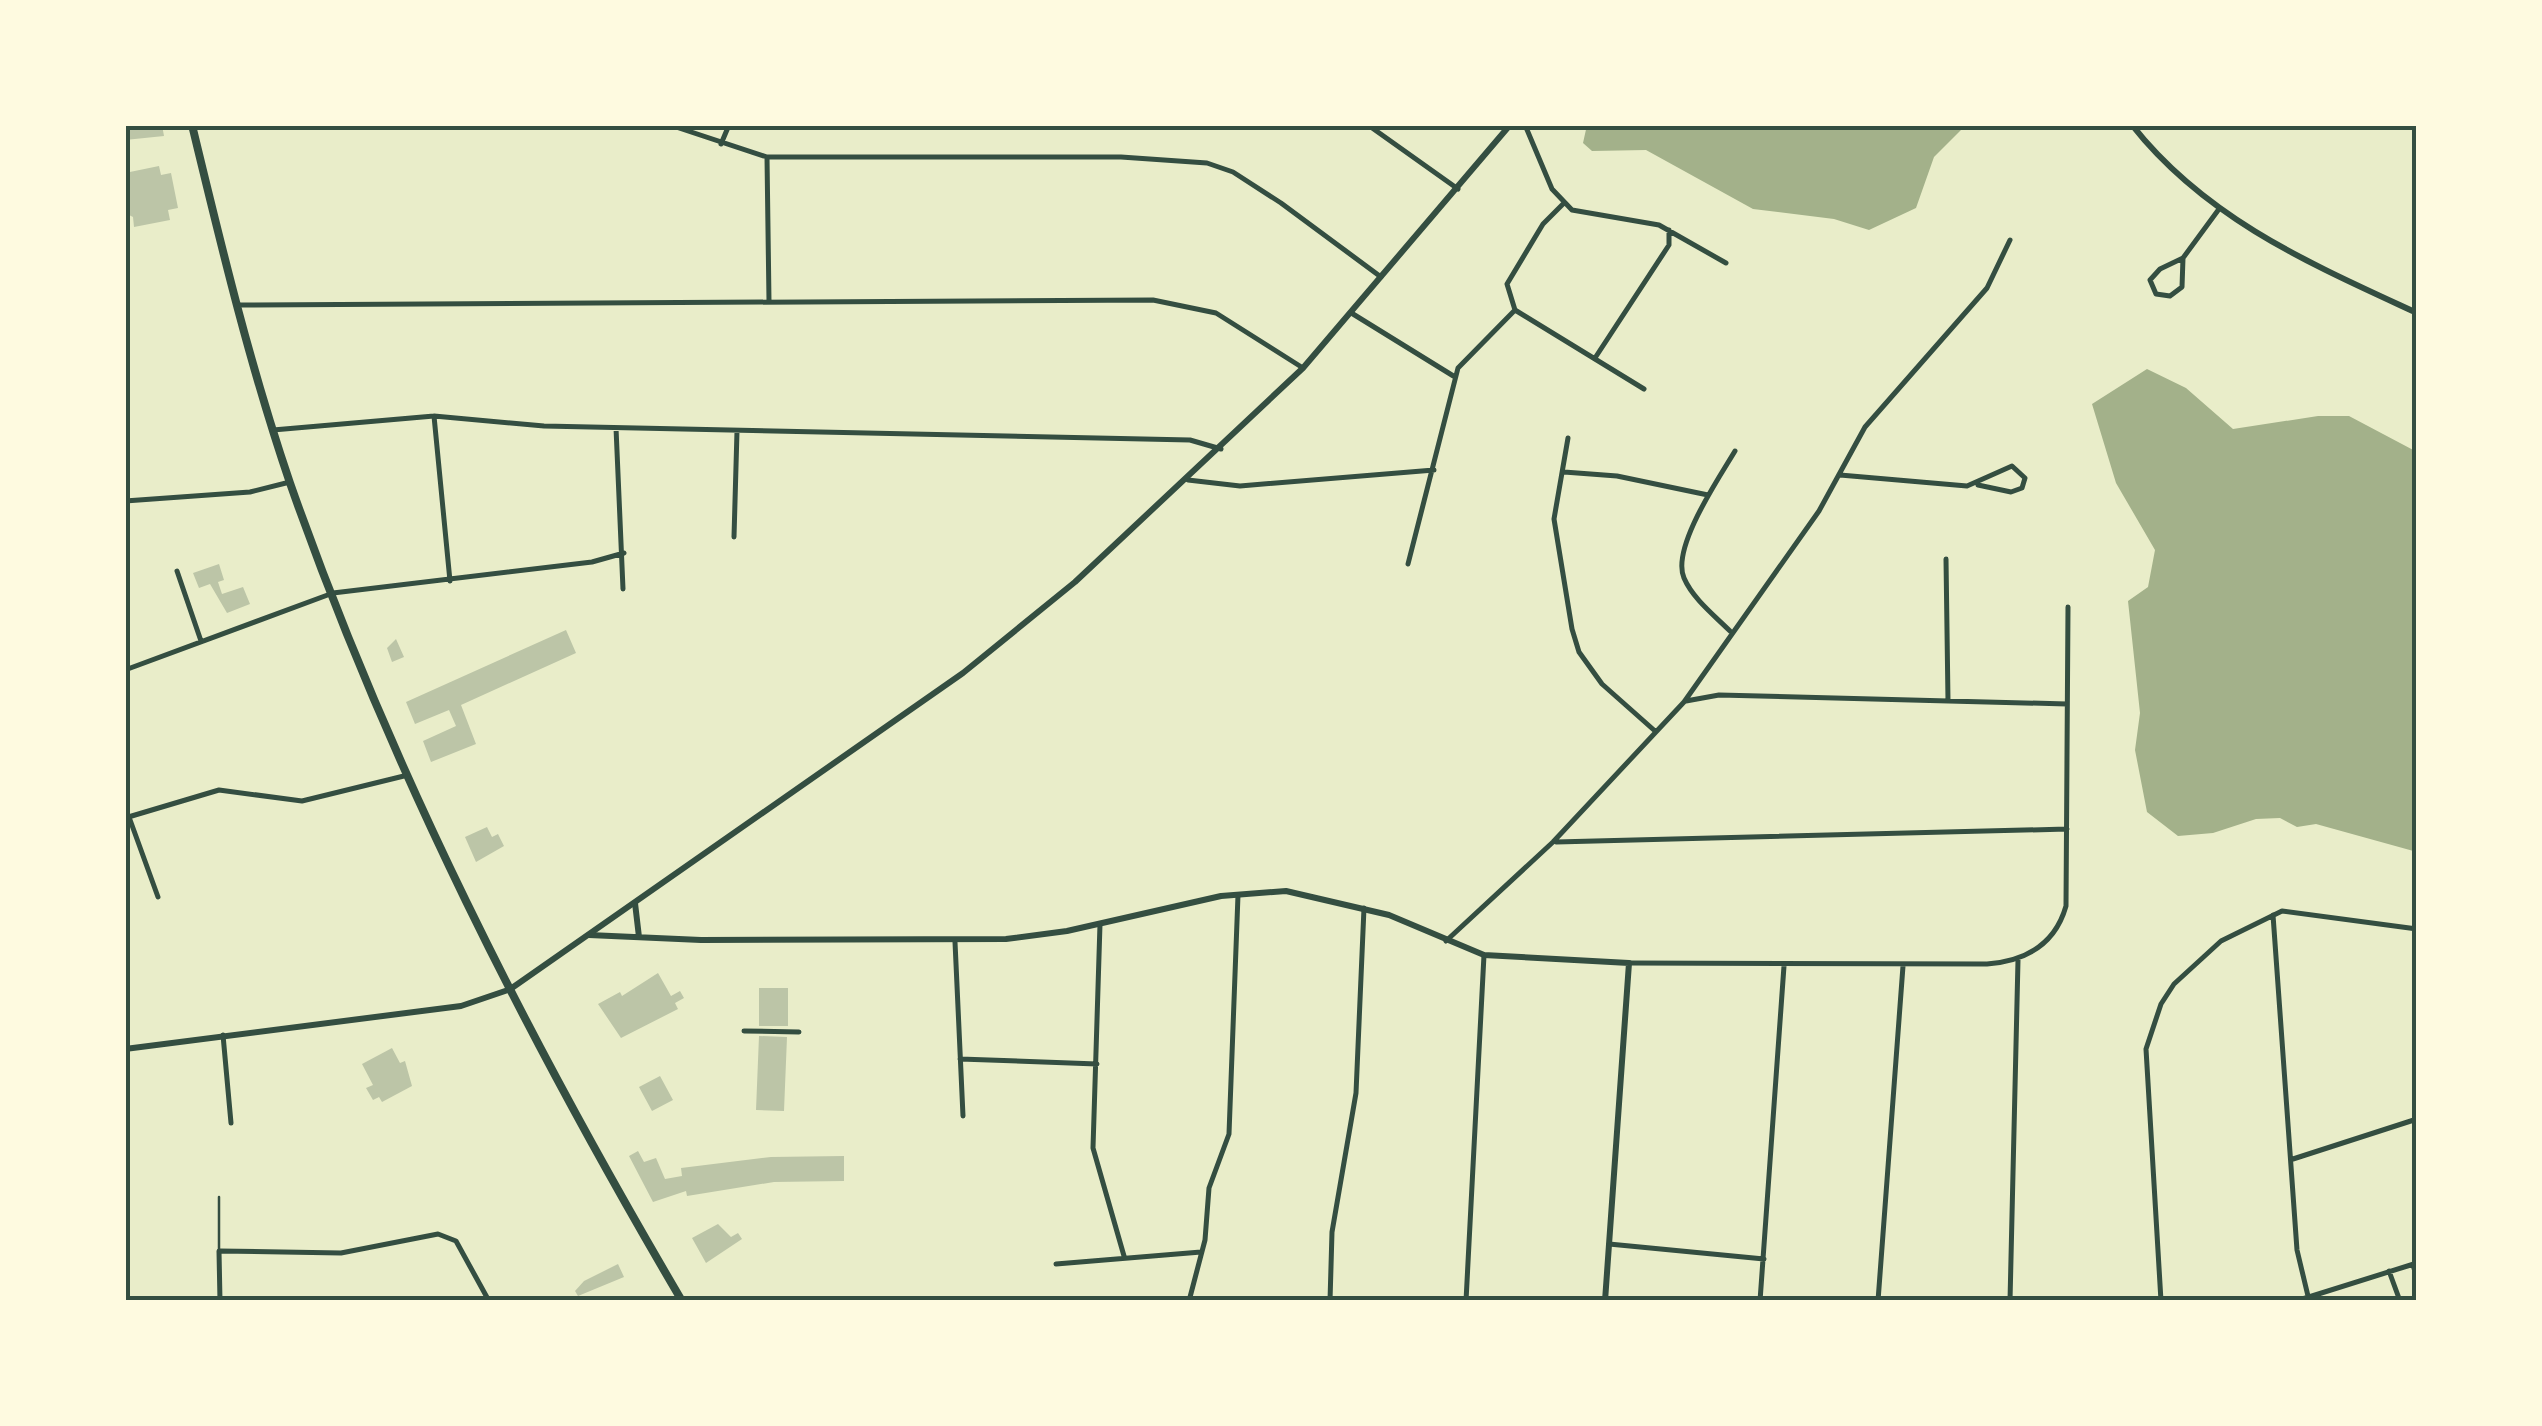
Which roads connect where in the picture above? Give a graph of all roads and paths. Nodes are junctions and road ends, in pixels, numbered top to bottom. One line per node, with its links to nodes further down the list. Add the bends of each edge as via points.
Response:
1 (192, 125): 19 (main road)
2 (670, 125): 8 (street)
3 (729, 125): 8 (street)
4 (1368, 125): 10 (street)
5 (1510, 125): 10 (street)
6 (1525, 125): 11 (street)
7 (2132, 125): 12 (street)
8 (721, 144): 9 (street)
9 (767, 156): 17 (street, via 1140,157 1207,164 1281,202); 18 (street)
10 (1458, 189): 17 (street)
11 (1564, 204): 13 (street, via 1582,214); 20 (street, via 1507,284)
12 (2219, 209): 15 (street); 21 (street, via 2274,245)
13 (1669, 230): 16 (street); 23 (street, via 1669,245)
14 (2010, 240): 36 (street, via 1993,281 1876,412)
15 (2183, 258): 15 (street, via 2182,287 2170,296 2156,294 2153,274)
16 (1726, 263)
17 (1383, 278): 22 (street)
18 (770, 301): 19 (street); 24 (street, via 1177,302 1238,324)
19 (237, 305): 29 (main road)
20 (1516, 310): 23 (street); 25 (street)
21 (2417, 313)
22 (1353, 314): 24 (street); 25 (street)
23 (1595, 358): 26 (street)
24 (1303, 368): 32 (street)
25 (1456, 377): 34 (street)
26 (1644, 389)
27 (434, 416): 28 (street); 29 (street); 47 (street)
28 (616, 428): 30 (street); 43 (street)
29 (272, 430): 38 (main road)
30 (736, 431): 32 (street, via 1190,440); 42 (street)
31 (1568, 438): 35 (street)
32 (1221, 449): 37 (street)
33 (1736, 452): 40 (street)
34 (1434, 470): 37 (street, via 1240,486); 45 (street)
35 (1564, 472): 40 (street); 57 (street, via 1556,495 1556,548 1579,652 1602,684)
36 (1840, 475): 39 (street); 51 (street)
37 (1188, 480): 64 (street, via 964,672)
38 (290, 482): 41 (street, via 250,492); 49 (main road)
39 (1978, 484): 39 (street, via 2012,466 2025,478 2012,492)
40 (1708, 495): 51 (street, via 1686,545 1682,576)
41 (125, 502)
42 (734, 538)
43 (624, 553): 47 (street); 48 (street)
44 (1946, 559): 54 (street)
45 (1408, 564)
46 (176, 571): 52 (street)
47 (450, 581): 49 (street)
48 (623, 589)
49 (333, 593): 52 (street); 58 (main road)
50 (2068, 606): 56 (street)
51 (1730, 631): 55 (street)
52 (201, 641): 53 (street)
53 (125, 670)
54 (1948, 701): 55 (street, via 1719,694); 56 (street)
55 (1684, 702): 57 (street)
56 (2067, 704): 60 (street)
57 (1656, 730): 61 (street)
58 (410, 774): 59 (street, via 302,801 219,790); 78 (main road)
59 (127, 817): 63 (street)
60 (2067, 829): 61 (street); 74 (street, via 2064,915 2045,944)
61 (1552, 842): 71 (street)
62 (1238, 895): 65 (street, via 1286,891); 67 (street); 92 (street, via 1229,1134 1209,1188)
63 (158, 897)
64 (635, 903): 69 (street); 70 (street)
65 (1364, 908): 71 (street, via 1423,926); 104 (street, via 1356,1093 1332,1232)
66 (2273, 915): 68 (street, via 2302,911); 88 (street); 110 (street, via 2187,968 2151,1028 2145,1074)
67 (1100, 924): 72 (street); 84 (street)
68 (2417, 929)
69 (590, 935): 70 (street); 78 (street)
70 (639, 937): 72 (street)
71 (1446, 941): 73 (street)
72 (955, 942): 83 (street)
73 (1484, 955): 75 (street); 105 (street)
74 (2018, 960): 77 (street); 109 (street)
75 (1629, 964): 76 (street); 90 (street)
76 (1784, 966): 77 (street); 94 (street)
77 (1903, 966): 108 (street)
78 (508, 990): 81 (street, via 461,1006); 102 (main road)
79 (744, 1031): 80 (street)
80 (798, 1032)
81 (223, 1035): 82 (street); 87 (street)
82 (125, 1049)
83 (960, 1059): 84 (street); 85 (street)
84 (1097, 1064): 93 (street, via 1093,1148)
85 (964, 1116)
86 (2417, 1119): 88 (street)
87 (231, 1122)
88 (2293, 1159): 99 (street)
89 (219, 1197): 91 (lane)
90 (1610, 1244): 94 (street); 106 (street)
91 (219, 1251): 100 (street); 101 (street, via 342,1253 438,1234 456,1241)
92 (1201, 1252): 93 (street); 103 (street)
93 (1124, 1256): 95 (street)
94 (1764, 1258): 107 (street)
95 (1056, 1264)
96 (2415, 1264): 97 (street); 98 (street)
97 (2389, 1271): 99 (street); 112 (street)
98 (2417, 1278)
99 (2308, 1296): 111 (street)
100 (220, 1301)
101 (490, 1301)
102 (682, 1301)
103 (1189, 1301)
104 (1330, 1301)
105 (1466, 1301)
106 (1604, 1301)
107 (1760, 1301)
108 (1878, 1301)
109 (2010, 1301)
110 (2160, 1301)
111 (2296, 1301)
112 (2400, 1301)

